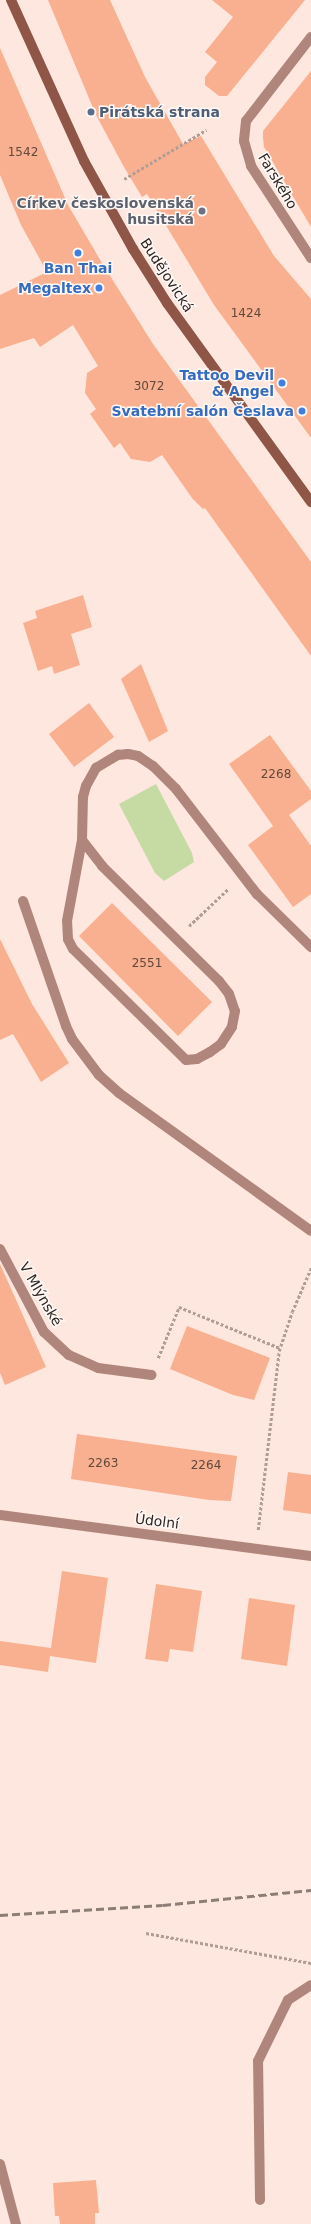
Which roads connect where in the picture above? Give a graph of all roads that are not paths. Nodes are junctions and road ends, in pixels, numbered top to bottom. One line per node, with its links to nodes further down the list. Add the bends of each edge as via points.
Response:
1 (11, 0): 4 (main road, Budějovická, via 84,161 133,249 167,303)
2 (311, 37): 3 (street, Farského, via 246,121 244,141 251,166)
3 (311, 258)
4 (311, 502)
5 (82, 840): 5 (street, via 102,866 219,980 229,994 235,1012 232,1027 221,1044 197,1059 186,1060 179,1055 73,949 68,939 68,921); 7 (street, via 83,798 96,768 118,755 138,756 176,789 257,894)
6 (23, 901): 8 (street, via 66,1026 72,1039 99,1075 119,1093)
7 (311, 947)
8 (311, 1231)
9 (0, 1250): 10 (street, V Mlýnské, via 44,1332 69,1355 98,1368)
10 (152, 1375)
11 (0, 1515): 12 (street, Údolní)
12 (311, 1556)
13 (311, 1985): 15 (street, via 288,2000 258,2060)
14 (0, 2164): 16 (street)
15 (260, 2200)
16 (16, 2224)

